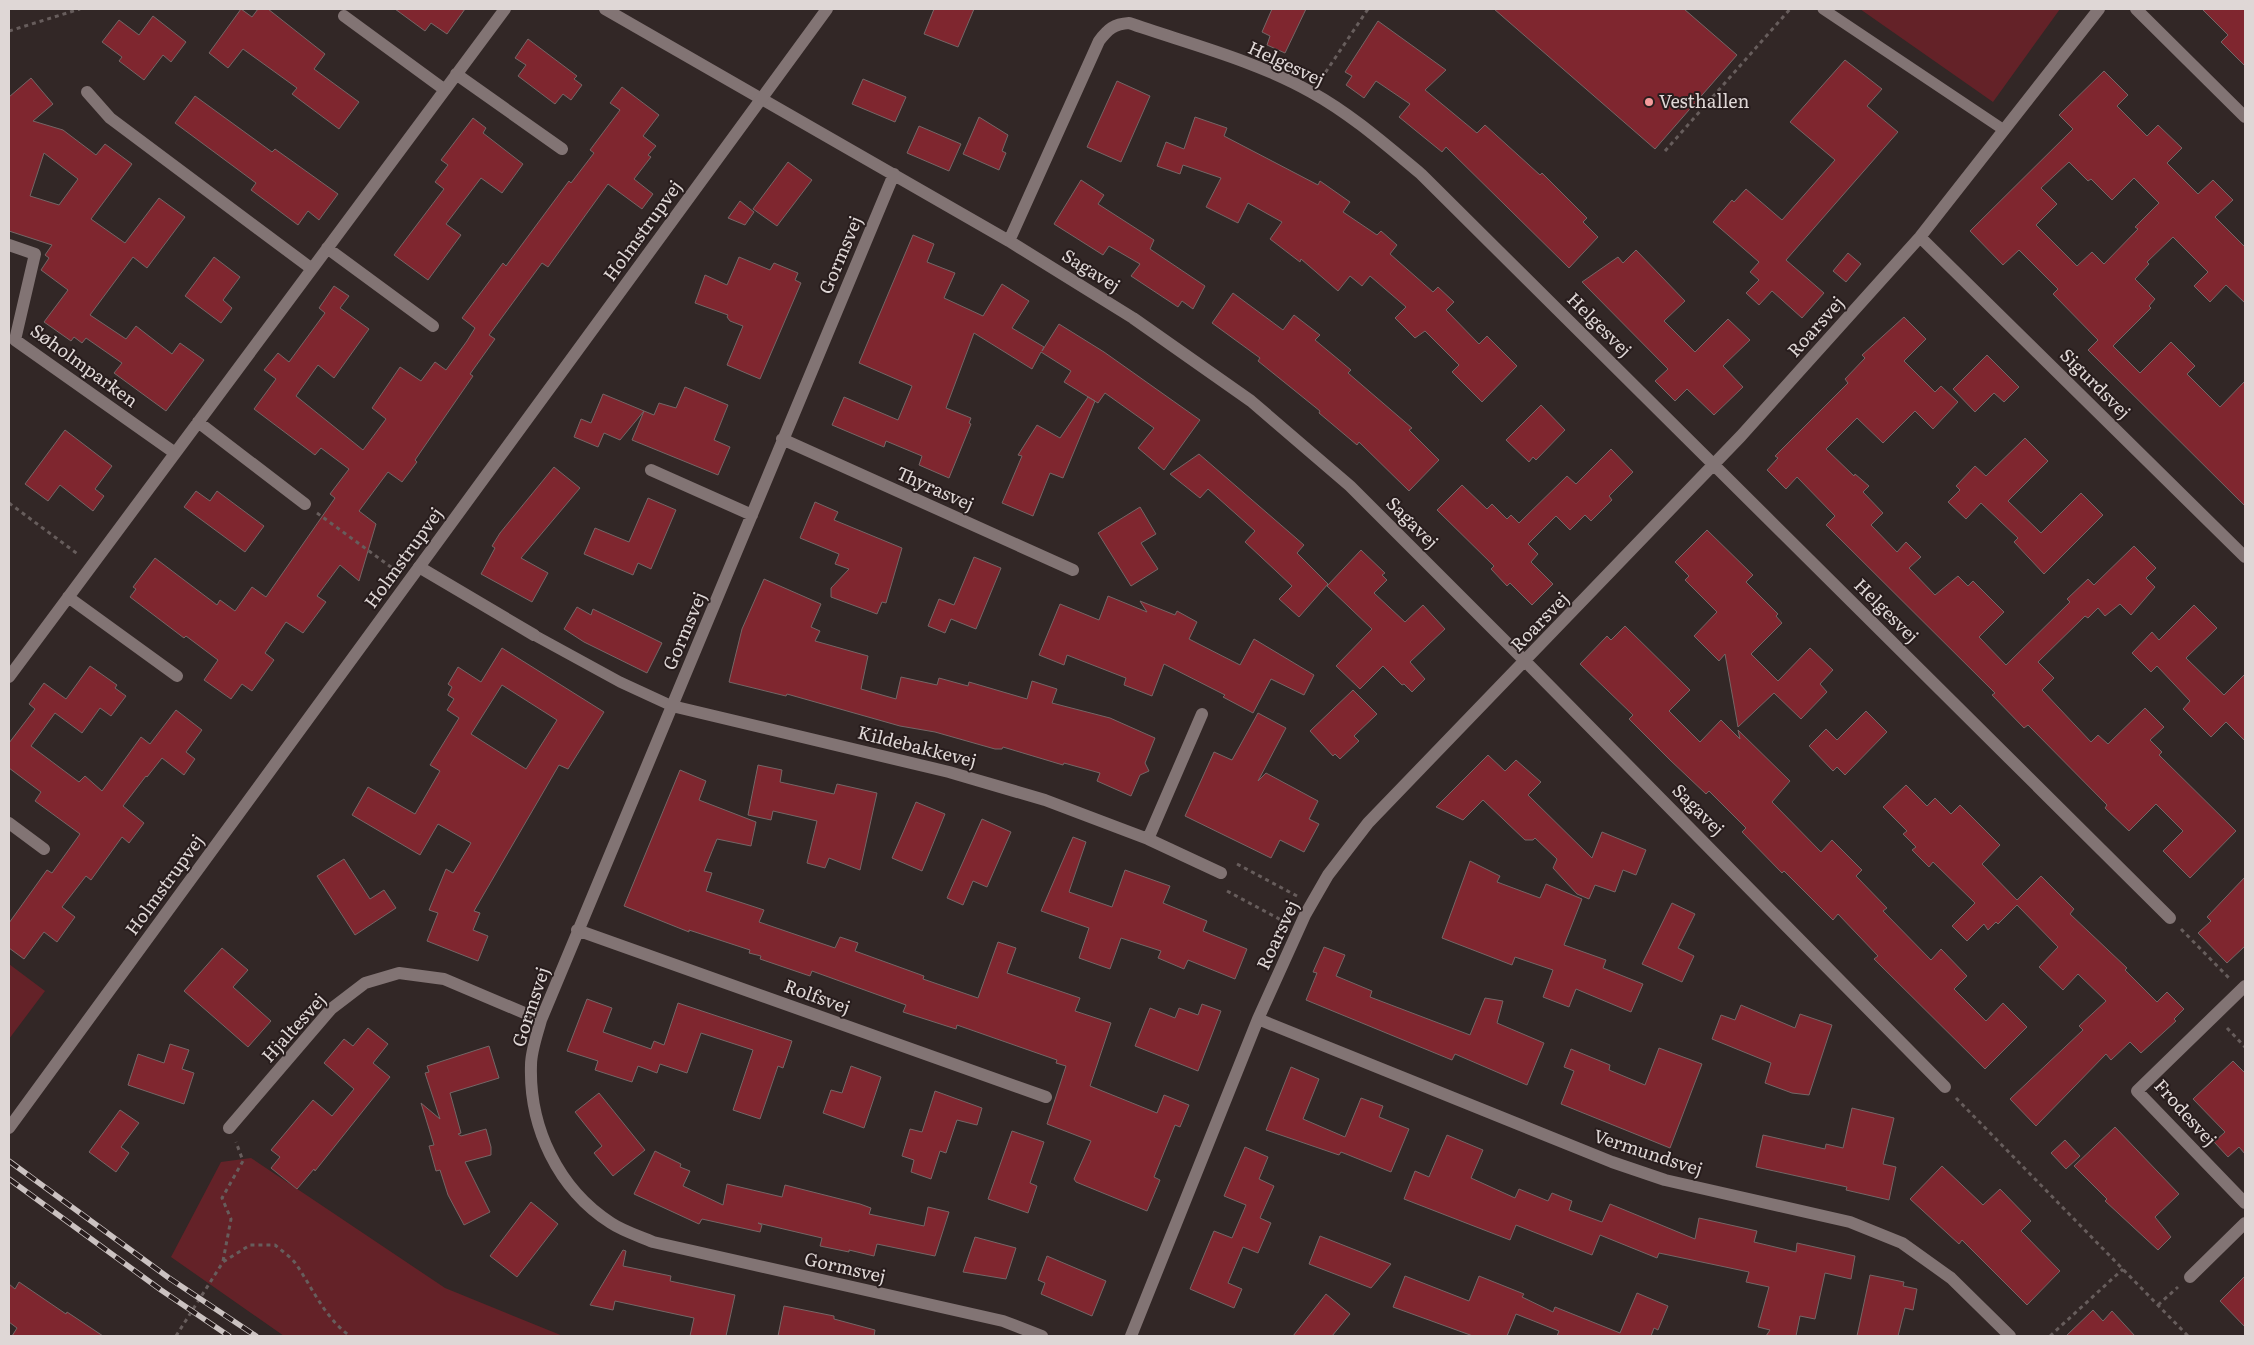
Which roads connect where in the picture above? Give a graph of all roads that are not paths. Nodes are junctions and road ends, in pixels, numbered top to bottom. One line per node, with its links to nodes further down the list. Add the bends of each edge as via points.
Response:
1 (505, 9): 8 (street)
2 (605, 9): 11 (street)
3 (827, 9): 11 (street, Holmstrupvej)
4 (1823, 9): 13 (lane)
5 (2099, 9): 13 (street, Roarsvej)
6 (2136, 9): 12 (street)
7 (344, 16): 9 (street)
8 (456, 74): 9 (street); 14 (street)
9 (445, 90): 19 (street)
10 (87, 92): 20 (street, via 110,118)
11 (761, 100): 15 (street, Sagavej); 30 (street, Holmstrupvej)
12 (2245, 117)
13 (2004, 130): 16 (street, Roarsvej)
14 (562, 149)
15 (894, 174): 17 (street, Sagavej); 23 (street, Gormsvej)
16 (1920, 237): 25 (street, Roarsvej); 29 (street, Sigurdsvej)
17 (1009, 241): 25 (street, Helgesvej, via 1099,41 1117,24 1129,22 1268,71 1312,92 1370,132 1421,174); 34 (street, Sagavej, via 1133,318 1251,402 1350,486)
18 (9, 245): 24 (street, Søholmparken, via 35,254 15,340)
19 (327, 248): 20 (street); 21 (street)
20 (312, 269): 22 (street)
21 (433, 326)
22 (198, 422): 24 (street); 27 (street)
23 (782, 439): 28 (street, Gormsvej); 31 (street, Thyrasvej)
24 (175, 453): 32 (street)
25 (1715, 466): 34 (street, Roarsvej); 43 (street, Helgesvej)
26 (651, 470): 28 (street)
27 (305, 504)
28 (752, 516): 37 (street, Gormsvej)
29 (2245, 557)
30 (419, 567): 33 (street); 50 (street, Holmstrupvej)
31 (1074, 570)
32 (68, 597): 35 (street); 36 (street)
33 (534, 635): 37 (lane)
34 (1526, 662): 46 (street, Roarsvej, via 1368,823 1328,875); 48 (street, Sagavej)
35 (177, 676)
36 (9, 677)
37 (672, 706): 40 (street, Kildebakkevej, via 949,772 1045,800); 44 (street, Gormsvej)
38 (1202, 714): 40 (street)
39 (9, 823): 41 (street)
40 (1148, 839): 42 (street, Kildebakkevej)
41 (44, 849)
42 (1221, 873)
43 (2170, 918)
44 (577, 930): 47 (street, Gormsvej); 49 (street, Rolfsvej)
45 (2243, 988): 52 (street, Frodesvej, via 2137,1091)
46 (1258, 1019): 56 (street, Roarsvej); 57 (street, Vermundsvej, via 1612,1162 1665,1180 1859,1225 1902,1244 1951,1278)
47 (541, 1020): 51 (street, Hjaltesvej, via 444,980 399,973 365,983 331,1009); 55 (street, Gormsvej, via 531,1063 532,1100 541,1136 555,1165 577,1193 611,1223 652,1242 1003,1321)
48 (1945, 1087)
49 (1046, 1097)
50 (9, 1128)
51 (229, 1128)
52 (2245, 1203)
53 (2245, 1223): 54 (street)
54 (2190, 1277)
55 (1042, 1336)
56 (1131, 1336)
57 (2010, 1336)

